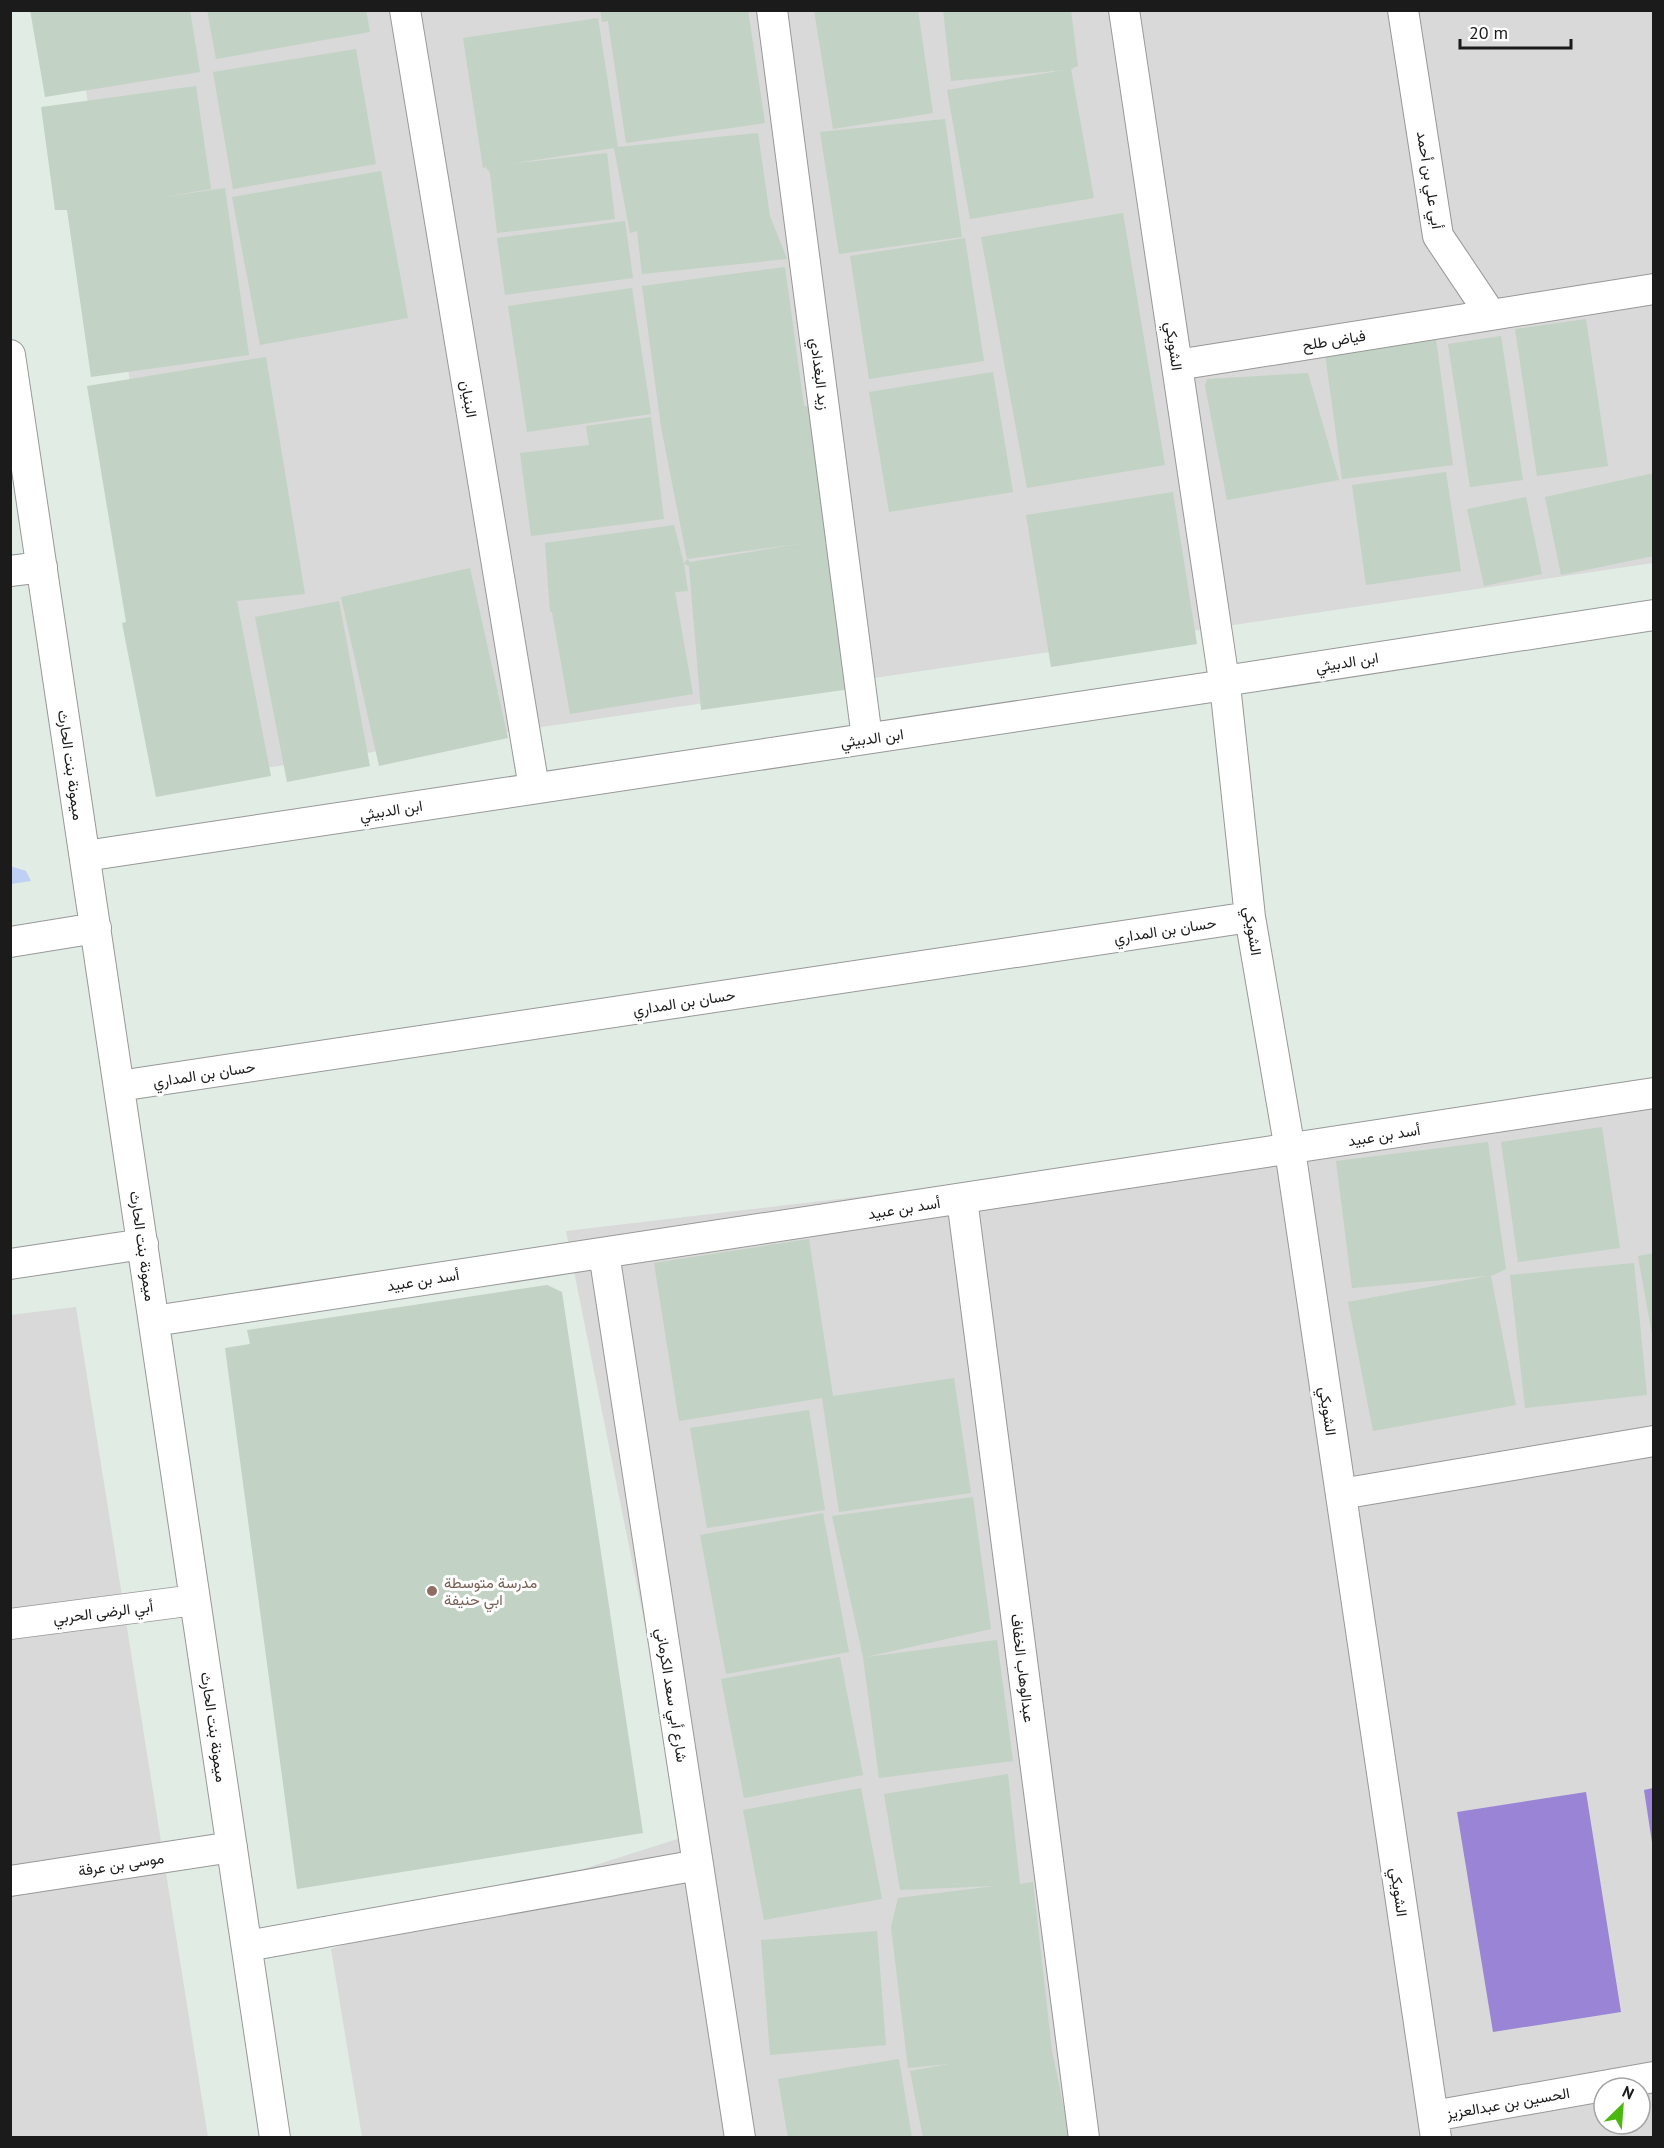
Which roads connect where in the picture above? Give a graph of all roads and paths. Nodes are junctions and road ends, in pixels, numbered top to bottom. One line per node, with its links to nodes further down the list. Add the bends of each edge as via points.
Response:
1 (405, 10): 14 (street, البنيان)
2 (772, 10): 13 (street, زيد البغدادي)
3 (1124, 10): 8 (street, الشويكي)
4 (1403, 10): 6 (street, أبي علي بن أحمد, via 1438,236)
5 (1653, 289): 6 (street)
6 (1491, 315): 8 (street, فياض طلح)
7 (11, 362): 9 (street, ميمونة بنت الحارث)
8 (1177, 365): 12 (street, الشويكي)
9 (42, 567): 10 (street); 15 (street, ميمونة بنت الحارث)
10 (10, 571)
11 (1653, 615): 12 (street, ابن الدبيثي)
12 (1225, 683): 13 (street, ابن الدبيثي); 16 (street, الشويكي)
13 (867, 738): 14 (street, ابن الدبيثي)
14 (534, 788): 15 (street, ابن الدبيثي)
15 (85, 855): 17 (street, ميمونة بنت الحارث)
16 (1250, 917): 19 (street, حسان بن المداري); 21 (street, الشويكي)
17 (96, 928): 18 (street); 19 (street, ميمونة بنت الحارث)
18 (10, 942)
19 (119, 1086): 23 (street, ميمونة بنت الحارث)
20 (1653, 1093): 21 (street, أسد بن عبيد)
21 (1290, 1150): 22 (street, أسد بن عبيد); 28 (street, الشويكي)
22 (962, 1199): 24 (street, أسد بن عبيد); 39 (street, عبدالوهاب الخفاف)
23 (143, 1244): 25 (street); 26 (street, ميمونة بنت الحارث)
24 (604, 1253): 26 (street, أسد بن عبيد); 32 (street, شارع أبي سعد الكرماني)
25 (10, 1264)
26 (154, 1321): 29 (street, ميمونة بنت الحارث)
27 (1653, 1441): 28 (street)
28 (1341, 1494): 36 (street, الشويكي)
29 (195, 1600): 30 (street, أبي الرضى الحربي); 31 (street, ميمونة بنت الحارث)
30 (10, 1624)
31 (232, 1847): 33 (street, موسى بن عرفة); 34 (street, ميمونة بنت الحارث)
32 (698, 1865): 34 (street); 38 (street, شارع أبي سعد الكرماني)
33 (10, 1881)
34 (247, 1946): 37 (street, ميمونة بنت الحارث)
35 (1653, 2078): 36 (street, الحسين بن عبدالعزيز)
36 (1434, 2127)
37 (275, 2138)
38 (740, 2138)
39 (1084, 2138)

